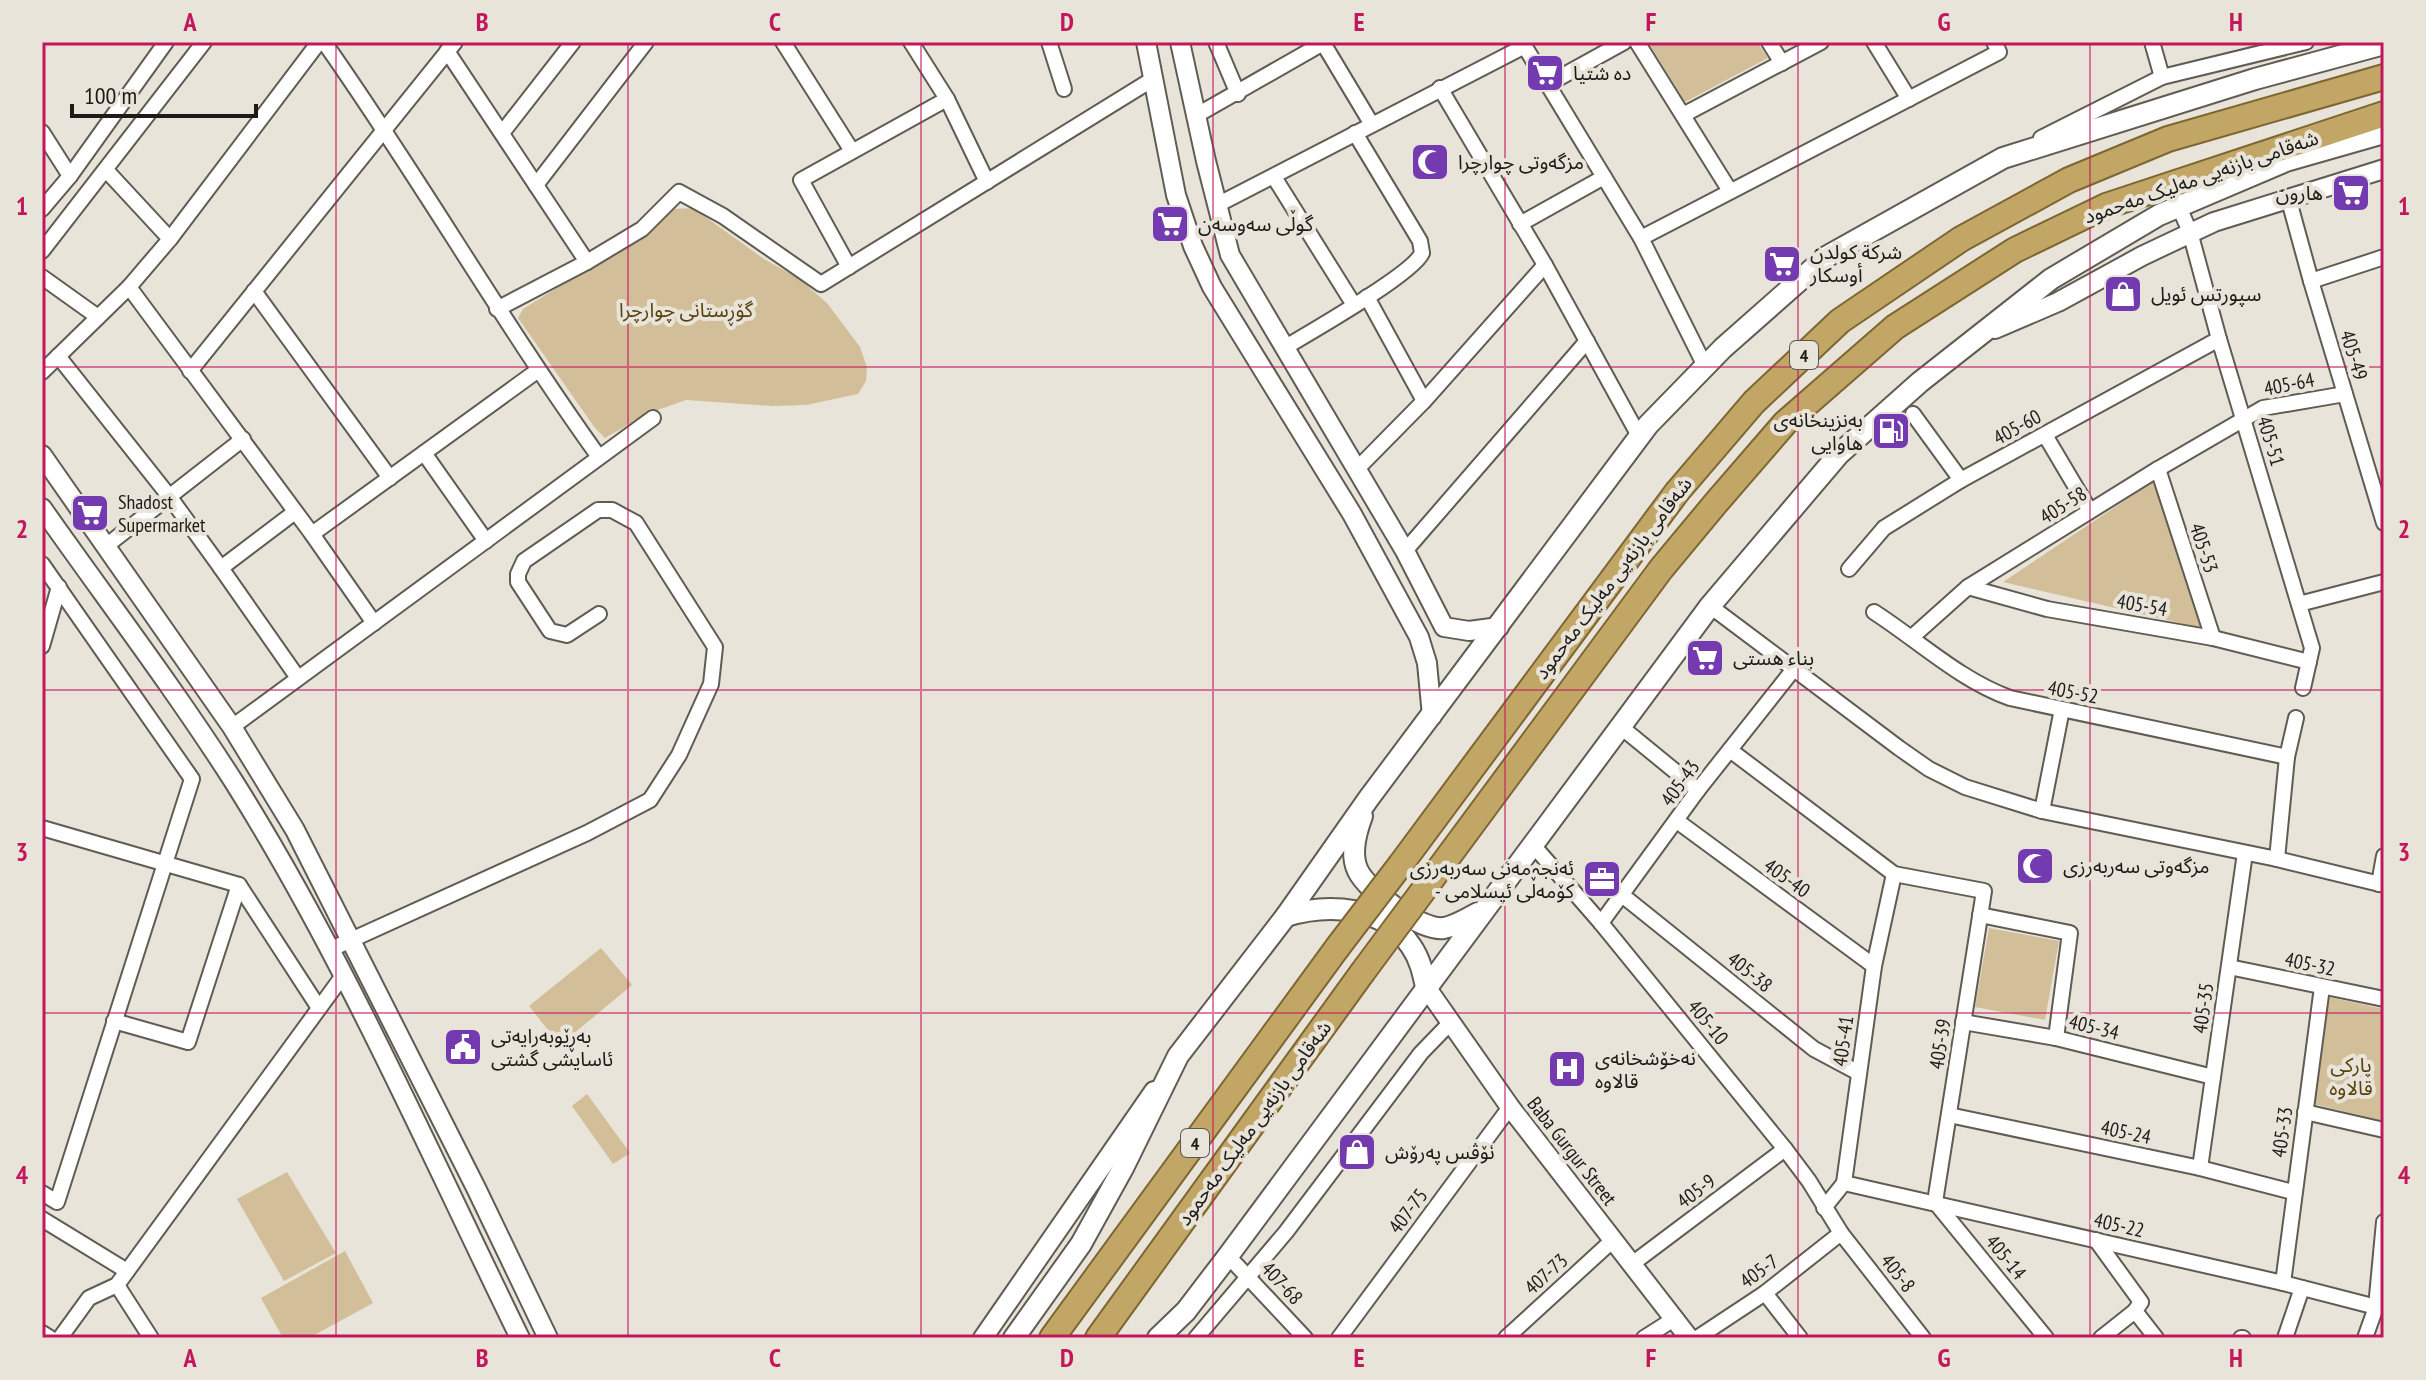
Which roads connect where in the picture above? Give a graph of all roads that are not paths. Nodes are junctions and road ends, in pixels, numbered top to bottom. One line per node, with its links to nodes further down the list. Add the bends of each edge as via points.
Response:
1 (166, 42): 51 (street)
2 (204, 42): 50 (street)
3 (322, 42): 40 (street); 64 (street)
4 (573, 42): 42 (street)
5 (646, 42): 55 (street)
6 (783, 42): 45 (street)
7 (911, 42): 34 (street)
8 (1049, 42): 32 (street)
9 (1146, 42): 28 (street)
10 (1180, 42): 37 (street)
11 (1216, 42): 33 (street)
12 (1624, 42): 30 (street)
13 (1637, 42): 38 (street)
14 (1769, 42): 25 (street)
15 (1821, 42): 25 (street)
16 (1874, 42): 35 (street)
17 (1994, 42): 35 (street, via 1999,52)
18 (2152, 42): 26 (street)
19 (2306, 42): 24 (street)
20 (1318, 44): 33 (street); 39 (street)
21 (1523, 44): 30 (street); 31 (street)
22 (2384, 44): 29 (main road)
23 (451, 46): 40 (street); 42 (street)
24 (2236, 59): 26 (street); 29 (street)
25 (1782, 63): 38 (street)
26 (2162, 77): 46 (street)
27 (2384, 77): 215 (highway, شەقامی بازنەیی مەلیک مەحمود / 4, bridge, via 2168,139 2069,180 1961,239 1840,321 1754,402 1677,492)
28 (1153, 79): 54 (street); 106 (street, via 1176,195 1193,246 1212,287)
29 (2243, 83): 46 (main road)
30 (1548, 84): 53 (street)
31 (1440, 88): 39 (street); 61 (street)
32 (1064, 89)
33 (1238, 94): 37 (street)
34 (947, 99): 45 (street); 54 (street)
35 (1909, 99): 56 (street)
36 (2384, 114): 47 (highway, شەقامی بازنەیی مەلیک مەحمود / 4)
37 (1197, 115): 58 (street)
38 (1683, 115): 56 (street)
39 (1371, 123): 43 (street)
40 (385, 128): 73 (street); 75 (street)
41 (42, 132): 51 (street)
42 (502, 133): 55 (street)
43 (1355, 133): 52 (street); 74 (street, via 1422,247 1420,259)
44 (2384, 133): 48 (main road)
45 (852, 151): 69 (street, via 801,180)
46 (2003, 158): 82 (main road, via 1826,257)
47 (2248, 158): 48 (highway); 216 (highway, شەقامی بازنەیی مەلیک مەحمود / 4, bridge, via 2106,206 2015,250 1895,327 1785,423 1661,569)
48 (2286, 161): 59 (main road)
49 (2384, 169): 57 (street)
50 (106, 170): 64 (street); 65 (street)
51 (70, 176): 60 (street)
52 (1274, 177): 58 (street); 74 (street)
53 (1604, 177): 61 (street); 63 (street)
54 (987, 182): 69 (street)
55 (536, 185): 67 (street)
56 (1730, 191): 63 (street)
57 (2288, 197): 62 (street); 71 (street, 405-49)
58 (1217, 205): 80 (street, via 1230,255)
59 (2179, 207): 62 (street, 405-51); 77 (main road, via 2051,279)
60 (42, 209)
61 (1520, 224): 68 (street)
62 (2190, 232): 77 (street, via 2058,302); 78 (street, 405-51)
63 (1641, 238): 82 (street)
64 (170, 239): 72 (street)
65 (42, 251)
66 (2384, 257): 71 (street)
67 (587, 262): 69 (street, via 642,229 679,192 821,284); 75 (street)
68 (1545, 265): 79 (street); 87 (street)
69 (849, 267)
70 (42, 277): 76 (street)
71 (2311, 281): 86 (street, 405-49)
72 (129, 287): 76 (street); 83 (street)
73 (254, 291): 83 (street); 99 (street)
74 (1361, 301): 80 (street); 87 (street)
75 (497, 309): 84 (street)
76 (98, 317): 81 (street)
77 (1974, 338): 119 (main road, via 1839,454)
78 (2219, 339): 90 (street, 405-51); 91 (street, 405-60)
79 (1587, 341): 92 (street); 111 (street)
80 (1284, 348): 97 (street)
81 (58, 356): 85 (street); 101 (street)
82 (1705, 366): 92 (main road)
83 (190, 371): 93 (street)
84 (537, 371): 94 (street); 96 (street)
85 (42, 372)
86 (2345, 394): 90 (street, 405-64, via 2263,408); 107 (street, 405-49)
87 (1424, 401): 97 (street)
88 (1913, 414): 100 (street)
89 (653, 418): 96 (street)
90 (2244, 420): 98 (street, 405-58); 118 (street, 405-51)
91 (2045, 435): 100 (street, 405-60); 104 (street)
92 (1639, 436): 123 (main road)
93 (243, 439): 101 (street); 105 (street)
94 (424, 453): 99 (street); 109 (street)
95 (42, 455): 110 (street)
96 (599, 457): 109 (street)
97 (1357, 469): 102 (street)
98 (2158, 469): 104 (street, 405-58); 125 (street, 405-53)
99 (390, 478): 108 (street)
100 (1961, 480): 114 (street, 405-60, via 1884,528)
101 (169, 496): 110 (street); 113 (street)
102 (1374, 499): 106 (street); 111 (street)
103 (42, 508): 144 (street, via 197,728)
104 (2090, 511): 117 (street, 405-58)
105 (295, 512): 108 (street); 113 (street)
106 (1352, 514): 132 (street, via 1419,637)
107 (2384, 523)
108 (312, 534): 122 (street)
109 (486, 541): 122 (street)
110 (106, 546): 134 (street)
111 (1405, 551): 123 (street, via 1444,627)
112 (42, 564): 116 (street)
113 (221, 568): 129 (street)
114 (1849, 569)
115 (2384, 582): 118 (street)
116 (59, 587): 126 (street); 149 (street, via 192,779)
117 (1968, 587): 124 (street, 405-58); 125 (street, 405-54, via 2047,609)
118 (2299, 604): 127 (street, 405-51, via 2312,648)
119 (1710, 606): 128 (street); 135 (main road)
120 (1874, 612): 124 (street, 405-52)
121 (599, 614): 160 (street, via 567,635 555,634 518,582 518,574 524,561 598,510 612,510 636,523 715,647 711,684 699,714 650,800)
122 (374, 623): 129 (street)
123 (1499, 627): 132 (main road)
124 (1912, 637): 131 (street, 405-52, via 1989,691)
125 (2213, 638): 127 (street, 405-54)
126 (42, 646)
127 (2309, 662): 130 (street, 405-51)
128 (1793, 670): 136 (street, 405-43); 140 (street, via 1929,769 1965,787)
129 (298, 678): 134 (street)
130 (2303, 688)
131 (2062, 709): 137 (street, 405-52); 140 (street)
132 (1432, 716): 139 (main road)
133 (2296, 718): 137 (street)
134 (232, 727): 143 (street)
135 (1621, 727): 138 (street); 145 (main road)
136 (1730, 750): 138 (street, 405-43); 151 (street)
137 (2287, 757): 148 (street)
138 (1698, 790): 141 (street, 405-43)
139 (1369, 798): 156 (main road, via 1355,850 1357,869 1370,888 1432,927 1443,928); 158 (main road)
140 (2042, 811): 146 (street)
141 (1677, 821): 155 (street, 405-43); 162 (street, 405-40)
142 (42, 828): 149 (street)
143 (295, 830): 144 (street, via 293,846 277,850); 150 (street)
144 (269, 844): 154 (street)
145 (1533, 845): 156 (main road); 159 (street, 405-10)
146 (2245, 853): 148 (street); 163 (street, 405-35)
147 (2384, 856): 153 (street)
148 (2277, 859): 153 (street)
149 (165, 864): 152 (street); 169 (street)
150 (317, 872): 154 (street, via 306,869 296,874); 160 (street)
151 (1894, 874): 157 (street, 405-39, via 1984,891); 162 (street, 405-41)
152 (239, 885): 168 (street); 169 (street, via 188,1042)
153 (2382, 885)
154 (295, 888): 161 (street)
155 (1622, 895): 159 (street, 405-43); 174 (street, 405-38, via 1814,1049)
156 (1482, 911): 165 (main road)
157 (1980, 915): 171 (street, 405-39); 172 (street, via 2070,933)
158 (1286, 916): 165 (main road, via 1330,908 1378,918 1410,943); 173 (main road)
159 (1601, 923): 180 (street, 405-10)
160 (351, 940): 161 (street); 190 (street)
161 (329, 950): 164 (street)
162 (1874, 966): 174 (street, 405-41)
163 (2229, 967): 166 (street, 405-32); 175 (street, 405-35)
164 (342, 977): 168 (street); 193 (street)
165 (1426, 987): 170 (street, Baba Gurgur Street); 194 (main road)
166 (2322, 987): 167 (street, 405-32); 177 (street, 405-33)
167 (2384, 999)
168 (319, 1008): 196 (street)
169 (114, 1021): 184 (street, via 57,1202)
170 (1451, 1022): 176 (street, Baba Gurgur Street); 197 (street, via 1421,1053)
171 (1963, 1022): 172 (street, 405-34); 178 (street, 405-39)
172 (2056, 1038): 175 (street, 405-34)
173 (1178, 1056): 213 (street); 214 (main road, via 1081,1244)
174 (1859, 1073): 182 (street, 405-41)
175 (2213, 1077): 181 (street, 405-35)
176 (1510, 1107): 191 (street, Baba Gurgur Street); 219 (street, 407-75)
177 (2305, 1112): 179 (street); 183 (street, 405-33)
178 (1949, 1115): 181 (street, 405-24); 185 (street, 405-39)
179 (2384, 1130)
180 (1785, 1149): 186 (street, 405-10); 195 (street, 405-9)
181 (2200, 1168): 183 (street, 405-24)
182 (1844, 1183): 185 (street, 405-22); 186 (street)
183 (2293, 1192): 198 (street, 405-33)
184 (42, 1193)
185 (1935, 1202): 192 (street, 405-22); 226 (street, 405-14)
186 (1824, 1208): 189 (street, 405-10)
187 (42, 1219): 196 (street)
188 (2384, 1222): 202 (street)
189 (1841, 1233): 201 (street, 405-7); 225 (street, 405-8)
190 (500, 1238): 193 (street); 212 (street)
191 (1613, 1240): 195 (street, Baba Gurgur Street); 220 (street, 407-73)
192 (2096, 1240): 198 (street, 405-22); 204 (street, via 2141,1302)
193 (476, 1249): 211 (street)
194 (1228, 1256): 197 (street, 407-68); 203 (main road)
195 (1632, 1264): 205 (street, Baba Gurgur Street)
196 (127, 1271): 199 (street)
197 (1250, 1277): 207 (street); 218 (street, 407-68)
198 (2283, 1283): 200 (street, 405-22)
199 (117, 1285): 209 (street, via 89,1298); 210 (street)
200 (2302, 1288): 202 (street, 405-22); 229 (street)
201 (1765, 1293): 223 (street, 405-7); 224 (street)
202 (2380, 1308): 230 (street)
203 (1186, 1311): 207 (street); 217 (main road)
204 (2135, 1311): 227 (street); 228 (street)
205 (1674, 1319): 221 (street); 222 (street, Baba Gurgur Street)
206 (42, 1333): 208 (street)
207 (1202, 1335)
208 (50, 1338)
209 (60, 1338)
210 (151, 1338)
211 (520, 1338)
212 (548, 1338)
213 (983, 1338)
214 (1014, 1338)
215 (1052, 1338)
216 (1098, 1338)
217 (1158, 1338)
218 (1305, 1338)
219 (1339, 1338)
220 (1506, 1338)
221 (1644, 1338)
222 (1689, 1338)
223 (1697, 1338)
224 (1800, 1338)
225 (1923, 1338)
226 (2046, 1338)
227 (2101, 1338)
228 (2156, 1338)
229 (2285, 1338)
230 (2365, 1338)

